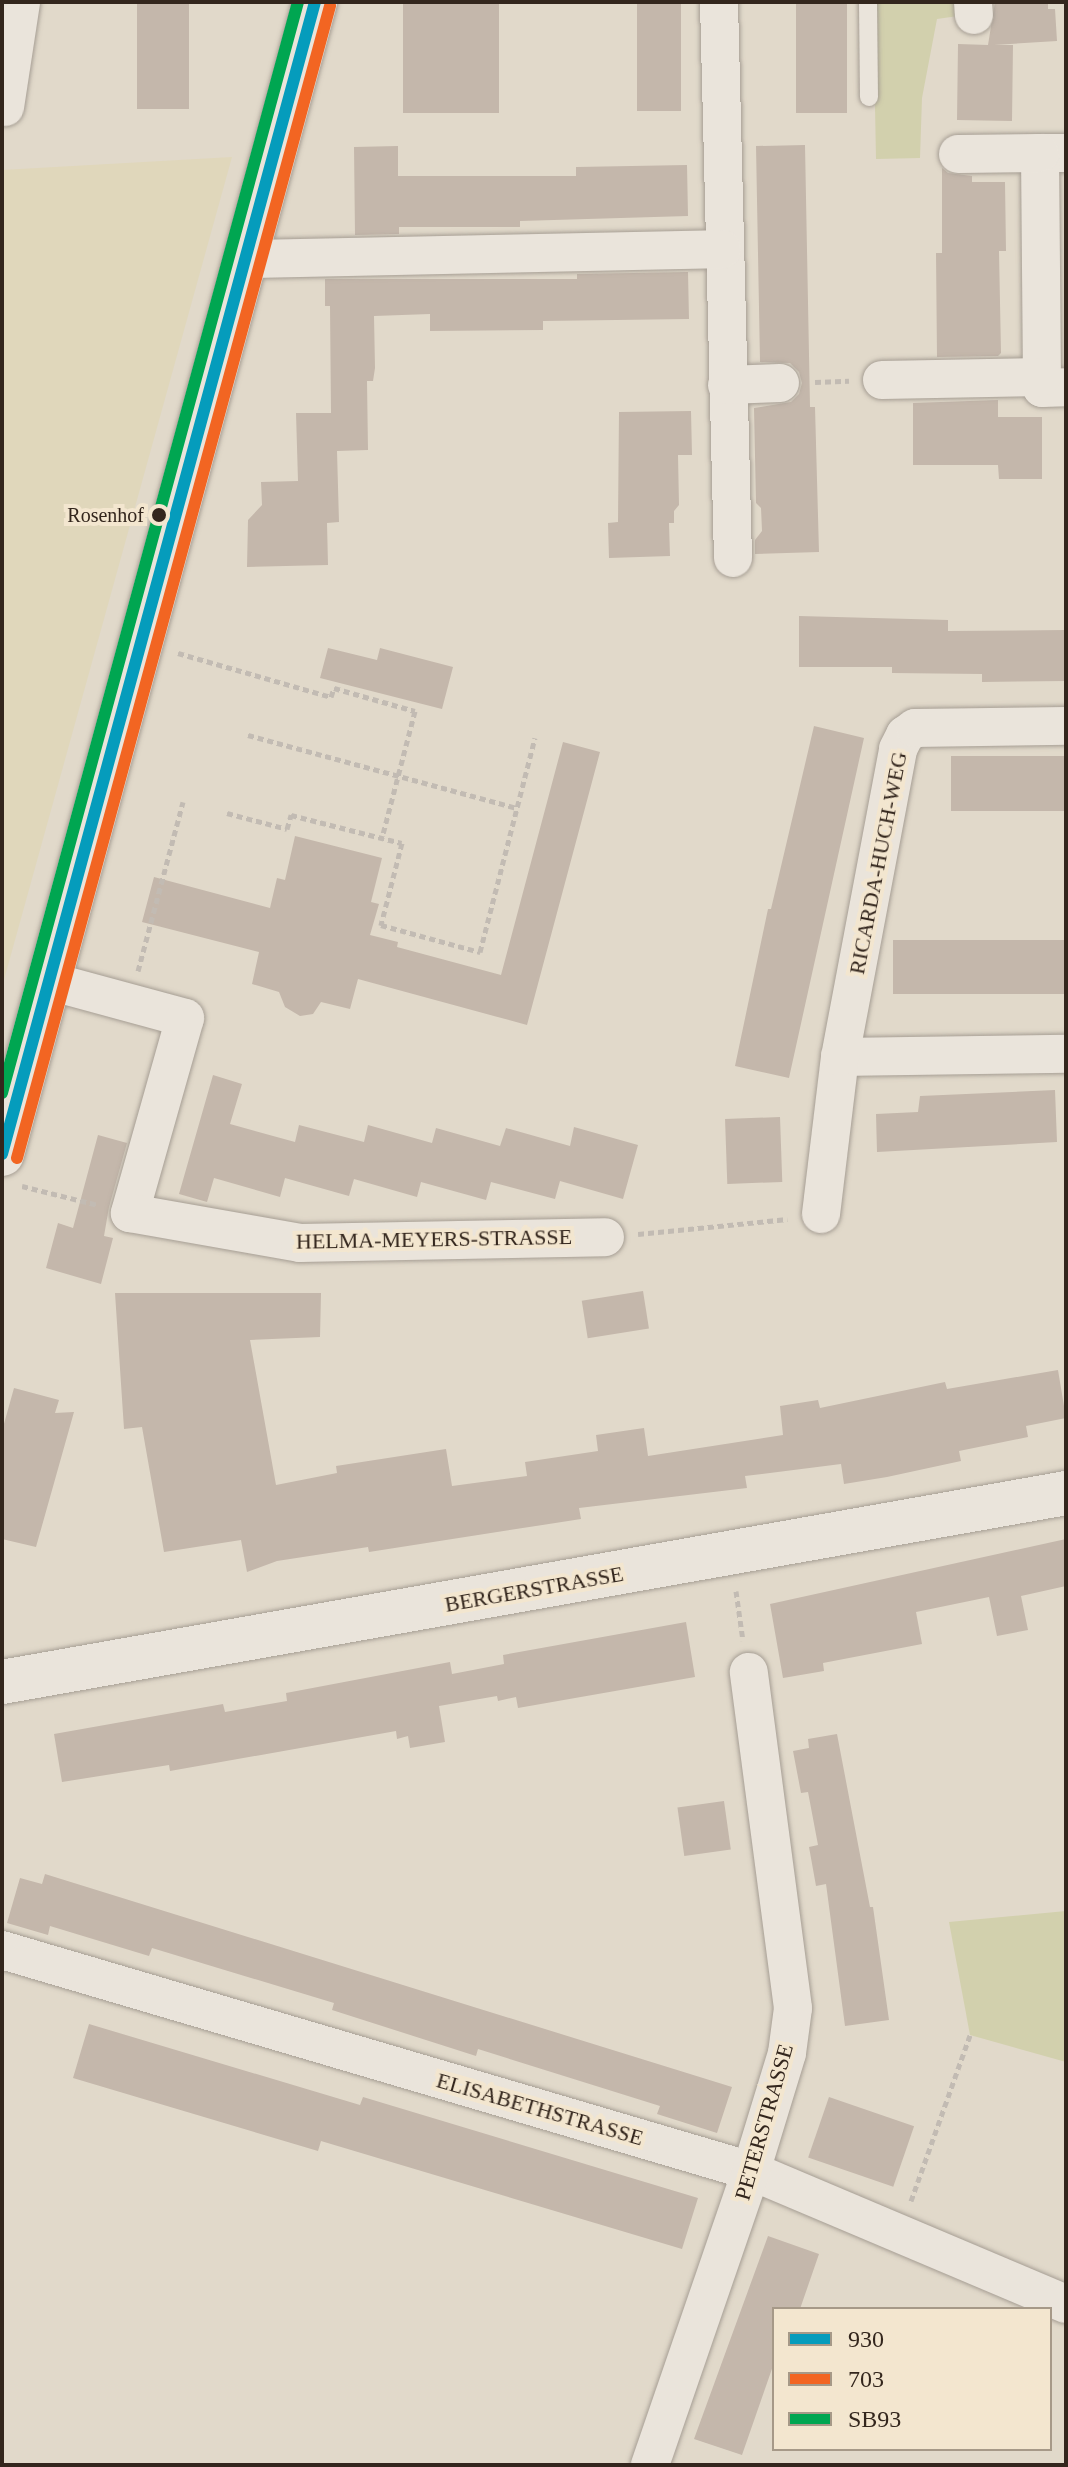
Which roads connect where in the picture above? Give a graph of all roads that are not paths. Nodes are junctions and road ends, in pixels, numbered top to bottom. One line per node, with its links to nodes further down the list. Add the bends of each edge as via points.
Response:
1 (21, 2): 6 (street)
2 (315, 2): 10 (main road)
3 (719, 2): 9 (street)
4 (868, 2): 5 (lane)
5 (869, 97)
6 (5, 107)
7 (1053, 153): 8 (street); 12 (street)
8 (958, 154)
9 (722, 249): 10 (street); 14 (street)
10 (248, 259): 17 (main road)
11 (882, 380): 12 (street)
12 (1054, 382)
13 (780, 383): 14 (street)
14 (727, 385): 15 (street)
15 (733, 558)
16 (1066, 726): 19 (street, RICARDA-HUCH-WEG, via 915,728 905,735 898,749)
17 (49, 981): 20 (main road); 22 (street, HELMA-MEYERS-STRASSE, via 185,1018 130,1213 300,1243)
18 (1066, 1054): 19 (street)
19 (840, 1057): 21 (street, RICARDA-HUCH-WEG)
20 (7, 1169)
21 (821, 1214)
22 (605, 1237)
23 (1066, 1493): 25 (main road, BERGERSTRASSE)
24 (749, 1672): 27 (street, PETERSTRASSE, via 793,2008 787,2053)
25 (2, 1682)
26 (2, 1950): 27 (street, ELISABETHSTRASSE)
27 (751, 2171): 28 (street, ELISABETHSTRASSE); 29 (street, PETERSTRASSE)
28 (1066, 2304)
29 (650, 2465)

